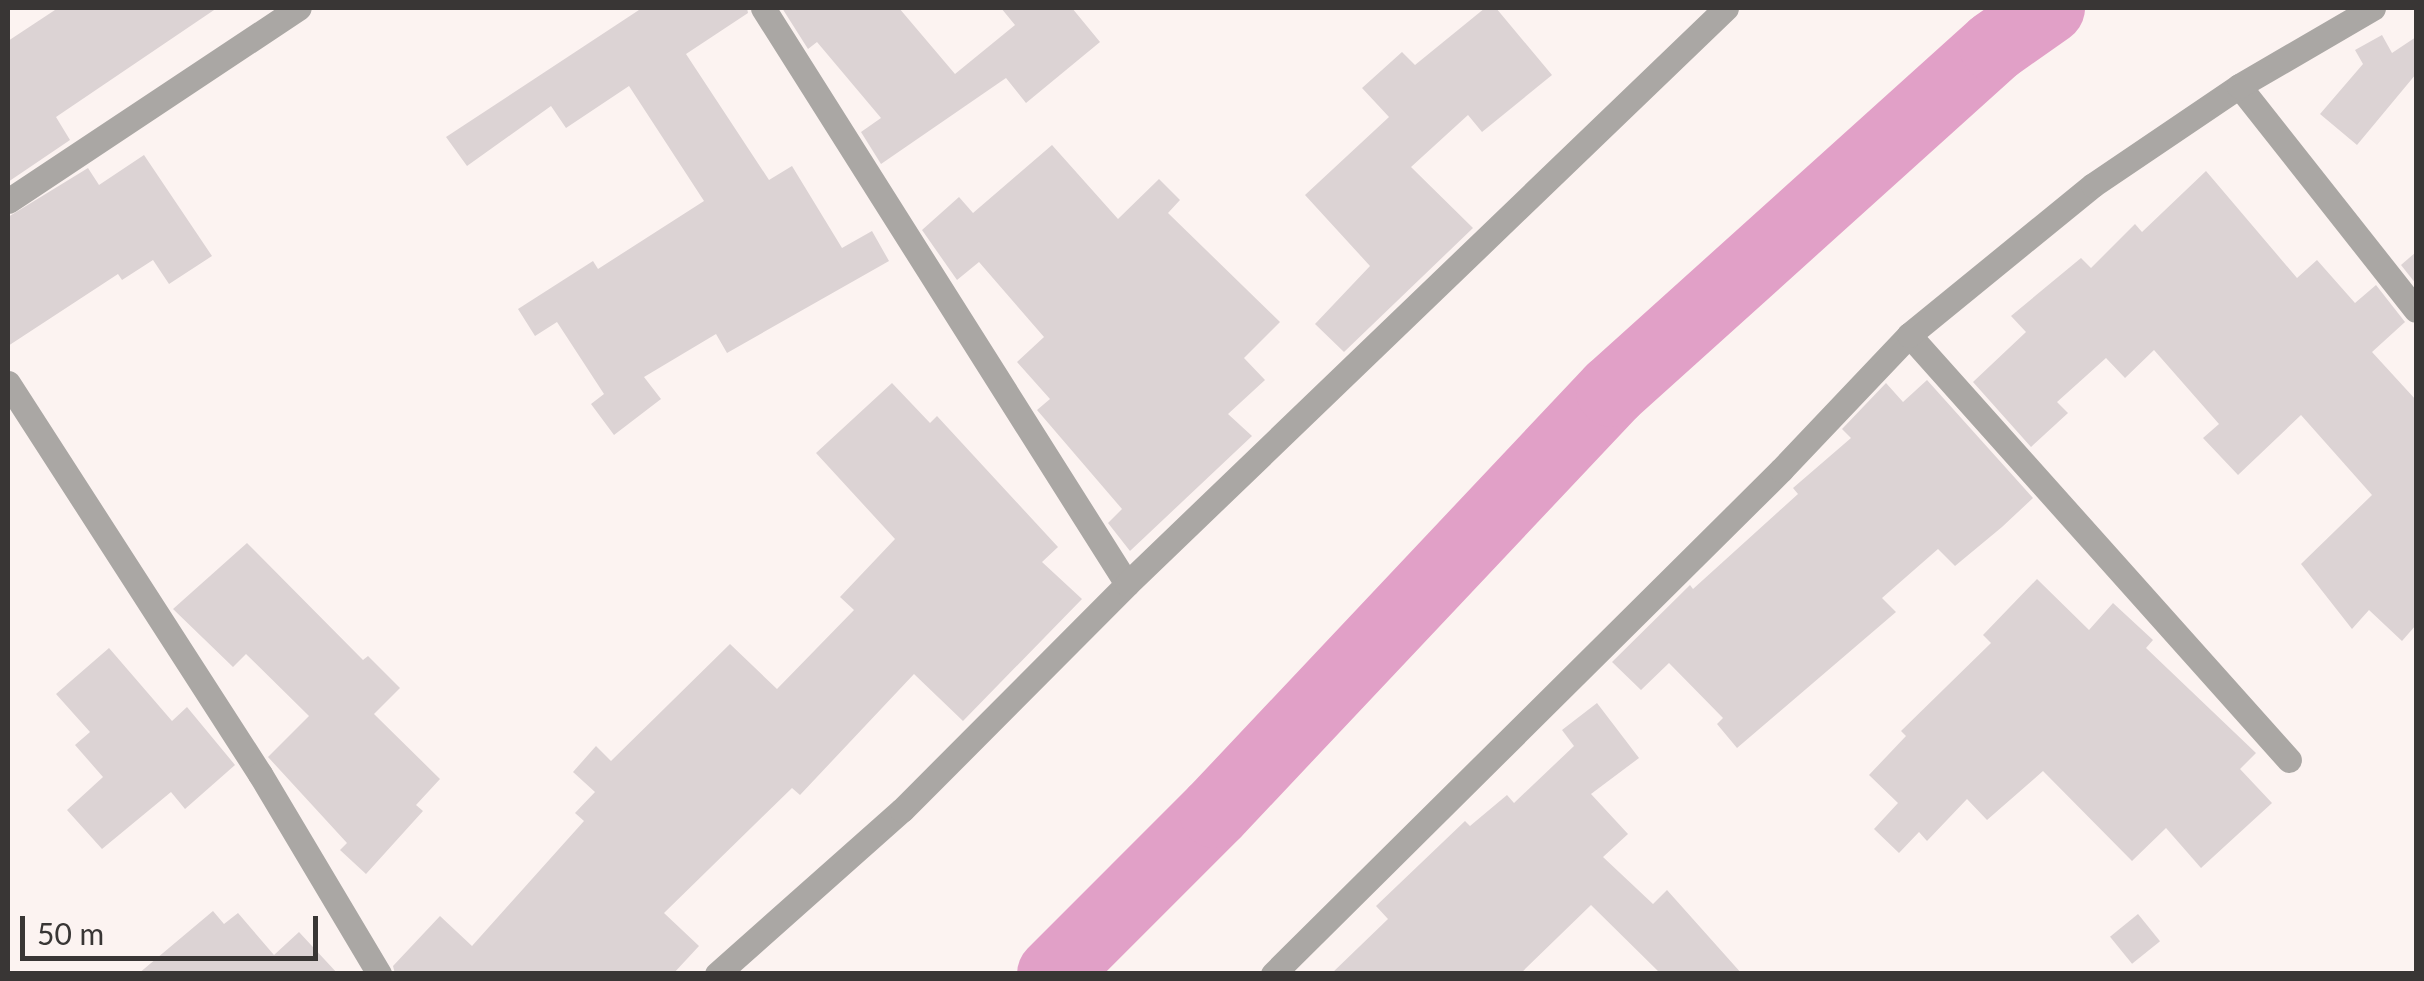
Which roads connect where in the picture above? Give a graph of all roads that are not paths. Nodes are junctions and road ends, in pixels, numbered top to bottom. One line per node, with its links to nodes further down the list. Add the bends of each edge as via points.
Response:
1 (299, 8): 6 (street)
2 (762, 8): 10 (street)
3 (1726, 8): 10 (street)
4 (2373, 8): 5 (street)
5 (2239, 86): 7 (street); 8 (street, via 2092,185)
6 (8, 201)
7 (2416, 310)
8 (1909, 335): 11 (street); 14 (street)
9 (8, 383): 12 (street, via 260,774)
10 (1126, 584): 13 (street, via 902,810)
11 (2289, 760)
12 (379, 974)
13 (717, 974)
14 (1273, 974)

